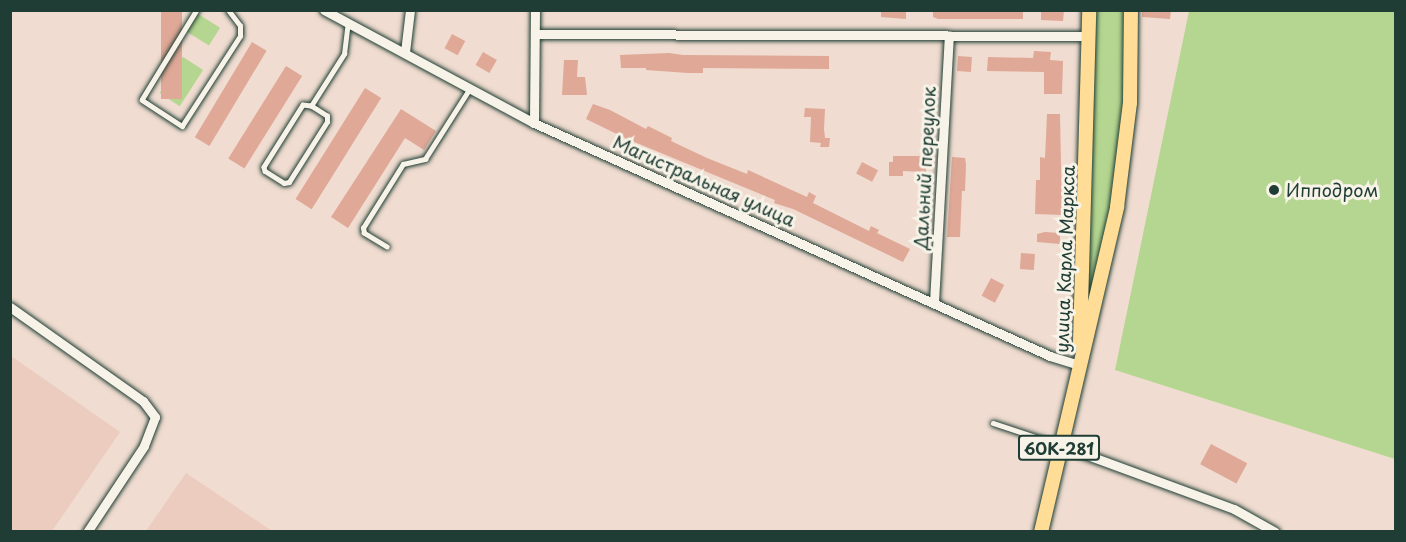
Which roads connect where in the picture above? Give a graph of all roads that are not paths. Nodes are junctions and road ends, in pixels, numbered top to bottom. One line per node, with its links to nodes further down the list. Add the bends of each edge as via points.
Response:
1 (197, 10): 2 (lane, via 142,100 182,126 240,36 240,26)
2 (228, 10)
3 (324, 10): 8 (street, Магистральная улица)
4 (410, 10): 12 (street)
5 (535, 10): 9 (street)
6 (1089, 10): 11 (main road, улица Карла Маркса)
7 (1131, 10): 19 (main road, улица Карла Маркса, via 1130,103 1117,207)
8 (348, 23): 12 (street, Магистральная улица); 14 (lane, via 344,54)
9 (535, 34): 10 (street); 15 (street)
10 (949, 35): 11 (street); 17 (street, Дальний переулок)
11 (1089, 36): 19 (main road, улица Карла Маркса)
12 (405, 52): 13 (street, Магистральная улица)
13 (470, 88): 15 (street, Магистральная улица); 16 (lane, via 424,159 403,164 363,228 364,233)
14 (311, 106): 14 (lane, via 327,116 327,122 289,183 284,183 264,167 303,105)
15 (534, 123): 17 (street, Магистральная улица)
16 (387, 247)
17 (934, 302): 19 (street, Магистральная улица, via 1050,356)
18 (10, 308): 22 (street, via 143,401 155,417 144,446)
19 (1079, 365): 21 (main road, 60К-281)
20 (993, 423): 21 (lane)
21 (1060, 445): 23 (main road, 60К-281); 24 (street, via 1234,509)
22 (87, 531)
23 (1041, 531)
24 (1275, 531)

